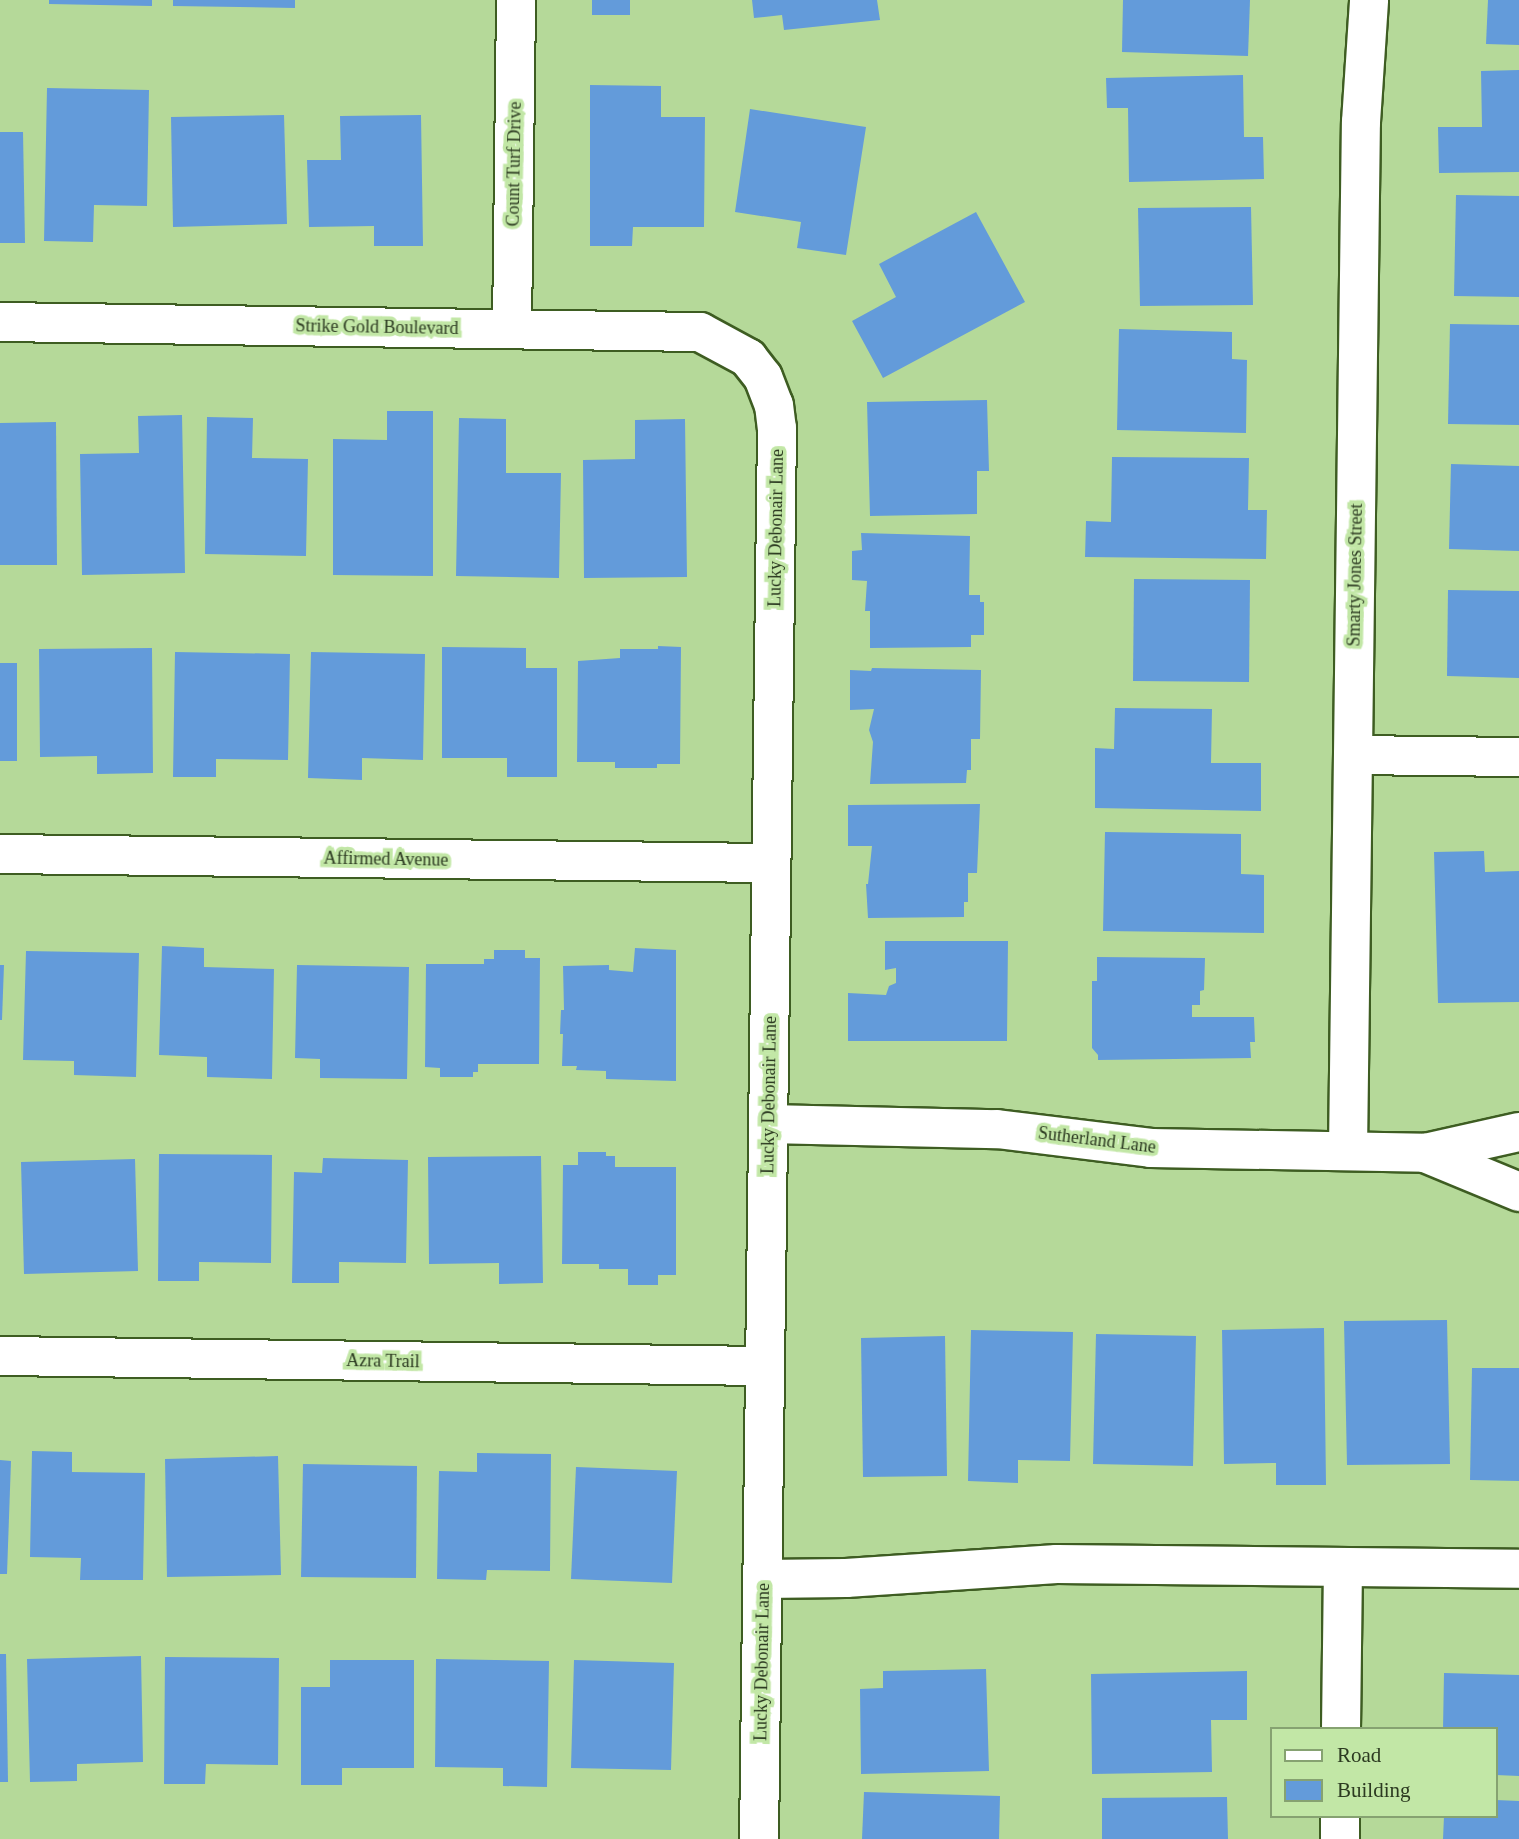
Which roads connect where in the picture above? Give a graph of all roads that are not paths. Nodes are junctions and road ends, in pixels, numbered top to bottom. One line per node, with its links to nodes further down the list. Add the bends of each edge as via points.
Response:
1 (516, 0): 4 (street, Count Turf Drive)
2 (1370, 0): 6 (street, Smarty Jones Street, via 1361,122)
3 (0, 322): 4 (street, Strike Gold Boulevard)
4 (512, 328): 5 (street, Strike Gold Boulevard, via 700,332)
5 (748, 358): 9 (street, Lucky Debonair Lane, via 771,393 777,428)
6 (1353, 755): 7 (street); 12 (street, Smarty Jones Street)
7 (1519, 757)
8 (0, 854): 9 (street, Affirmed Avenue)
9 (771, 863): 10 (street, Lucky Debonair Lane)
10 (768, 1124): 12 (street, Sutherland Lane, via 945,1126 1151,1148); 16 (street, Lucky Debonair Lane)
11 (1519, 1132): 13 (street, Sutherland Lane)
12 (1348, 1151): 13 (street, Sutherland Lane)
13 (1425, 1153): 14 (street, Sutherland Lane)
14 (1519, 1192)
15 (0, 1356): 16 (street, Azra Trail)
16 (765, 1366): 19 (street, Lucky Debonair Lane)
17 (1343, 1567): 18 (street); 19 (street, via 1057,1564); 20 (street)
18 (1519, 1569)
19 (763, 1579): 22 (street, Lucky Debonair Lane)
20 (1341, 1727)
21 (1340, 1818): 23 (street)
22 (759, 1839)
23 (1340, 1839)

